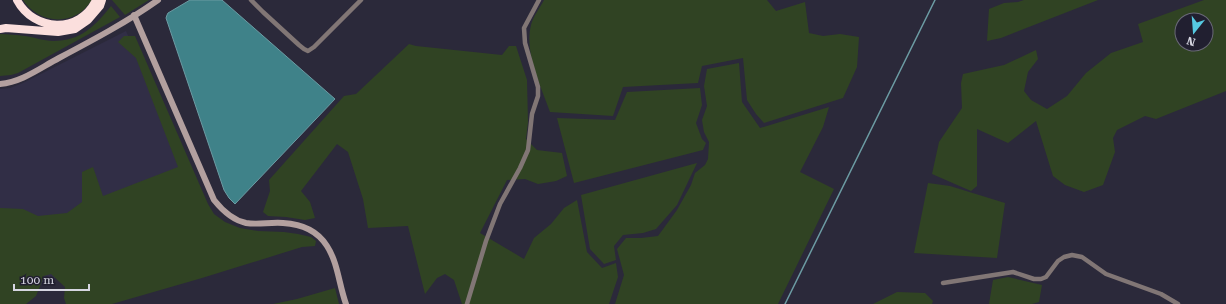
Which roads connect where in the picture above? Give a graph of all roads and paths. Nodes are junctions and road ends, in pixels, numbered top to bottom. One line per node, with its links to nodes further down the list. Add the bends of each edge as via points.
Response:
1 (17, 0): 2 (highway, via 35,20 50,25 67,24 81,18 93,7)
2 (96, 0)
3 (102, 0): 9 (highway, via 88,20 75,29 58,32)
4 (158, 0): 8 (street)
5 (251, 0): 6 (street, via 308,51)
6 (360, 0)
7 (539, 0): 13 (street, via 524,28 524,43 538,87 528,150 486,241)
8 (134, 15): 10 (street, via 35,72 15,81); 12 (street, via 214,200 234,218 246,222 295,225 309,228 318,234 331,252)
9 (0, 29)
10 (0, 84)
11 (943, 283): 14 (street, via 1013,272 1041,279 1046,277 1064,256 1072,255 1082,257 1106,274 1160,294)
12 (346, 304)
13 (467, 304)
14 (1178, 304)

